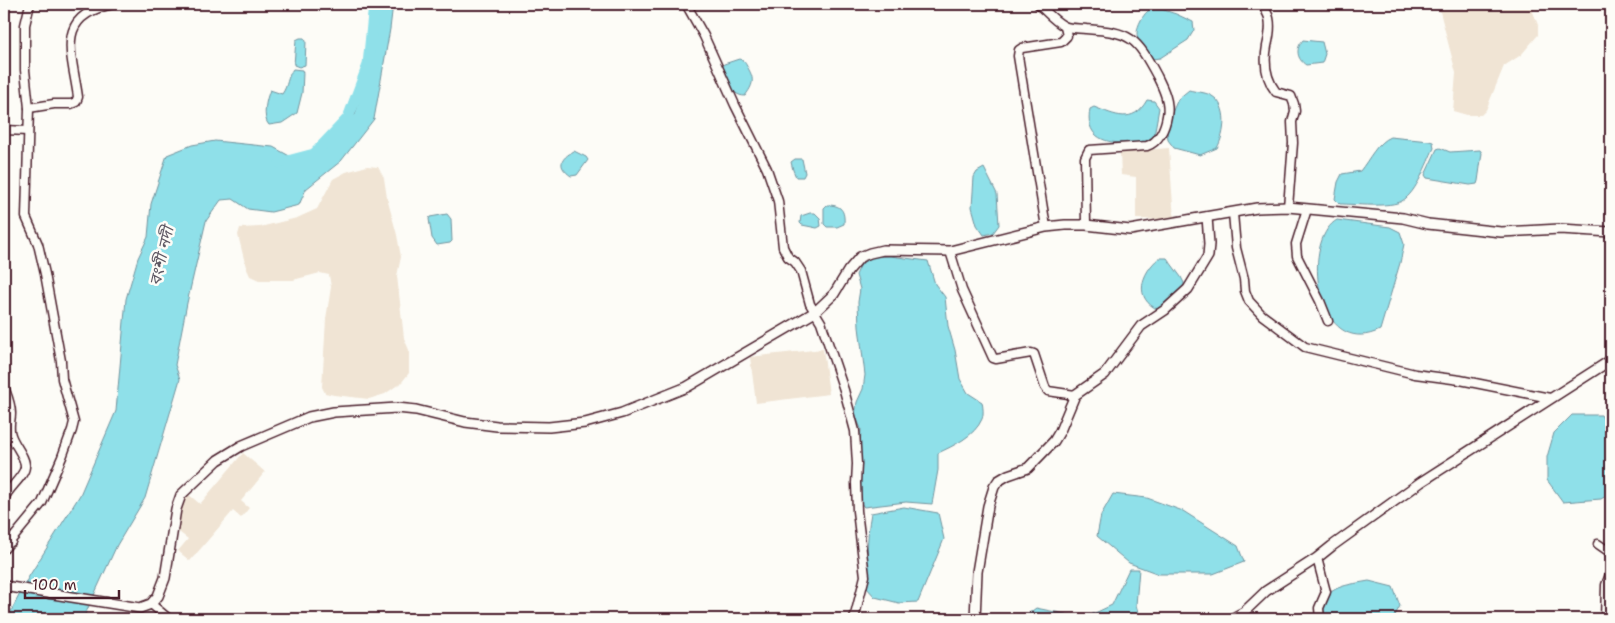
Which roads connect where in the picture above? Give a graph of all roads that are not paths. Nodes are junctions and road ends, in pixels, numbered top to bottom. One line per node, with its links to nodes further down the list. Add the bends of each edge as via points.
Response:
1 (30, 4): 7 (street, via 25,25)
2 (113, 4): 7 (street, via 82,16 74,25 70,39 76,102)
3 (686, 4): 18 (street, via 767,169 778,201 783,247 801,271)
4 (1038, 4): 6 (street)
5 (1264, 4): 10 (street, via 1269,18 1266,58 1269,82 1280,95 1291,96 1294,104)
6 (1065, 27): 14 (street, via 1109,31 1136,43 1162,87 1169,107 1164,127 1153,144 1089,150 1085,158); 15 (street, via 1067,36 1064,40 1022,48 1018,56)
7 (29, 108): 9 (street)
8 (4, 130): 9 (street)
9 (28, 131): 26 (street, via 26,217 38,244 62,379 74,422 42,503)
10 (1288, 207): 11 (street); 12 (street)
11 (1307, 209): 16 (street, via 1500,232 1560,229); 19 (street, via 1296,244 1297,256)
12 (1233, 213): 13 (street); 23 (street, via 1236,248 1249,300 1262,315 1305,347 1415,374)
13 (1207, 217): 14 (street, via 1130,230); 22 (street, via 1208,256 1188,289 1141,326 1105,374)
14 (1086, 224): 15 (street)
15 (1046, 227): 17 (street)
16 (1611, 232)
17 (950, 251): 18 (street, via 883,250 860,257 834,294); 22 (street, via 962,290 993,358 1034,354 1048,391)
18 (815, 312): 33 (street, via 687,387 622,413 585,423 549,427 497,426 397,408 334,412 309,417 241,446 218,460 181,495 166,578); 35 (street, via 842,382 855,430 857,511 866,576)
19 (1328, 321)
20 (1611, 360): 23 (street)
21 (4, 386): 24 (street, via 11,412 11,437 25,467)
22 (1075, 394): 36 (street, via 1054,440 1028,468 1008,475 994,487 976,572)
23 (1550, 398): 30 (street, via 1422,482)
24 (4, 499)
25 (4, 529): 26 (street)
26 (11, 542): 28 (street)
27 (1598, 544): 29 (street)
28 (4, 549)
29 (1611, 554)
30 (1317, 558): 37 (street, via 1266,591 1244,612); 38 (street, via 1326,592)
31 (1611, 572): 39 (street, via 1606,585)
32 (4, 586): 33 (street, via 140,608)
33 (151, 604): 34 (street)
34 (169, 619)
35 (854, 619)
36 (975, 619)
37 (1231, 619)
38 (1320, 619)
39 (1605, 619)

